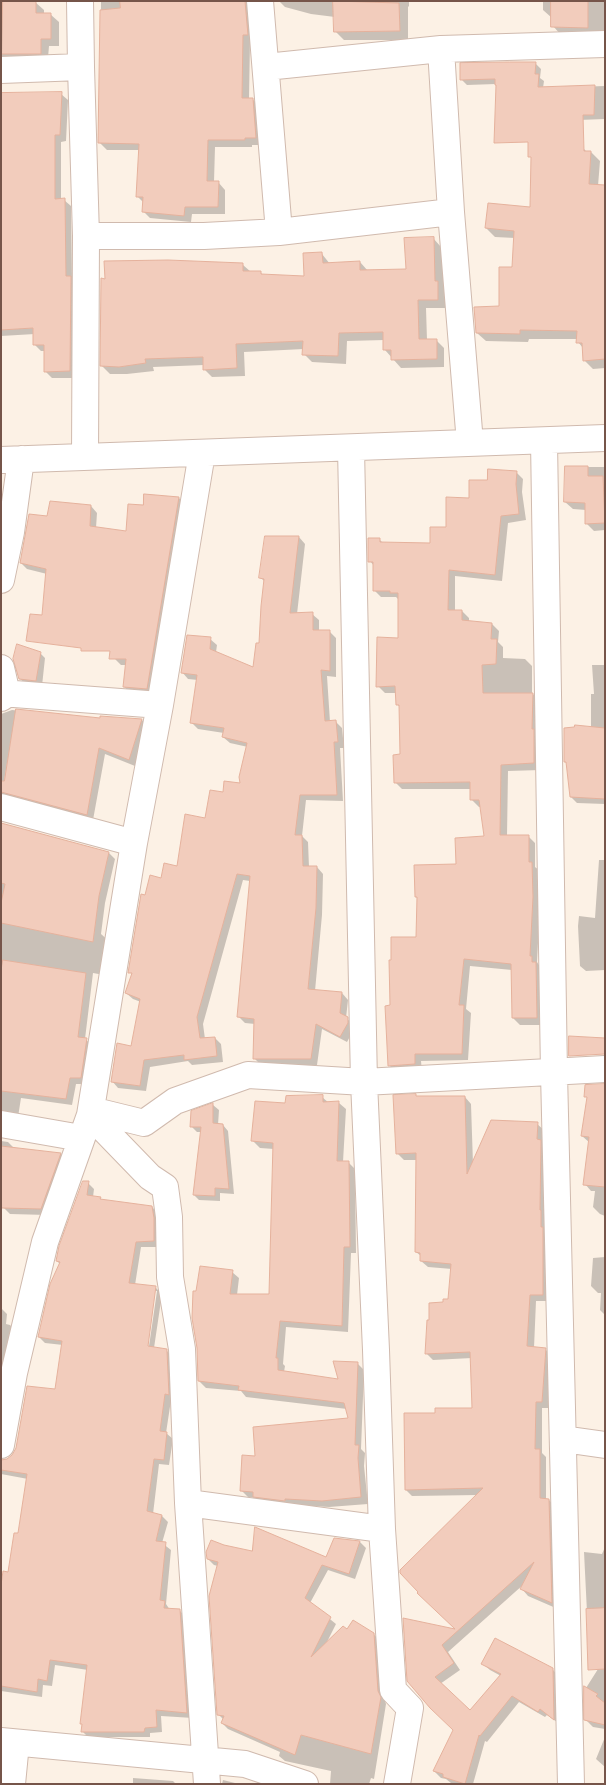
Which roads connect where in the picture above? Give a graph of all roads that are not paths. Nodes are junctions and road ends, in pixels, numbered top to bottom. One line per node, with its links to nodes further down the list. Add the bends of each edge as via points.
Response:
1 (80, 1): 5 (street)
2 (260, 1): 6 (street)
3 (605, 44): 4 (street)
4 (441, 49): 6 (street); 8 (street)
5 (81, 67): 7 (street); 10 (street)
6 (266, 67): 9 (street)
7 (1, 70)
8 (452, 212): 9 (street); 13 (street)
9 (278, 232): 10 (street)
10 (86, 236): 16 (street)
11 (605, 438): 12 (street)
12 (544, 441): 13 (street); 25 (street)
13 (470, 443): 14 (street)
14 (351, 448): 15 (street); 26 (street)
15 (202, 453): 16 (street); 21 (street)
16 (85, 458): 17 (street)
17 (11, 460): 18 (street, via 11,532)
18 (1, 580)
19 (1, 668): 20 (street)
20 (3, 695): 21 (street)
21 (160, 705): 23 (street)
22 (1, 807): 23 (street)
23 (134, 844): 27 (street)
24 (605, 1069): 25 (street)
25 (554, 1073): 26 (street); 30 (street)
26 (364, 1082): 27 (street, via 248,1075 175,1100 144,1124); 34 (street)
27 (87, 1121): 28 (street); 29 (street, via 45,1242); 33 (street, via 165,1187 170,1277 182,1349)
28 (1, 1124)
29 (8, 1370): 31 (street)
30 (563, 1439): 32 (street); 40 (street)
31 (1, 1445)
32 (605, 1445)
33 (188, 1503): 34 (street); 36 (street)
34 (382, 1529): 39 (street, via 393,1690 410,1708)
35 (8, 1742): 36 (street); 37 (street)
36 (206, 1772): 38 (street, via 245,1764)
37 (12, 1784)
38 (306, 1784)
39 (397, 1784)
40 (571, 1784)

